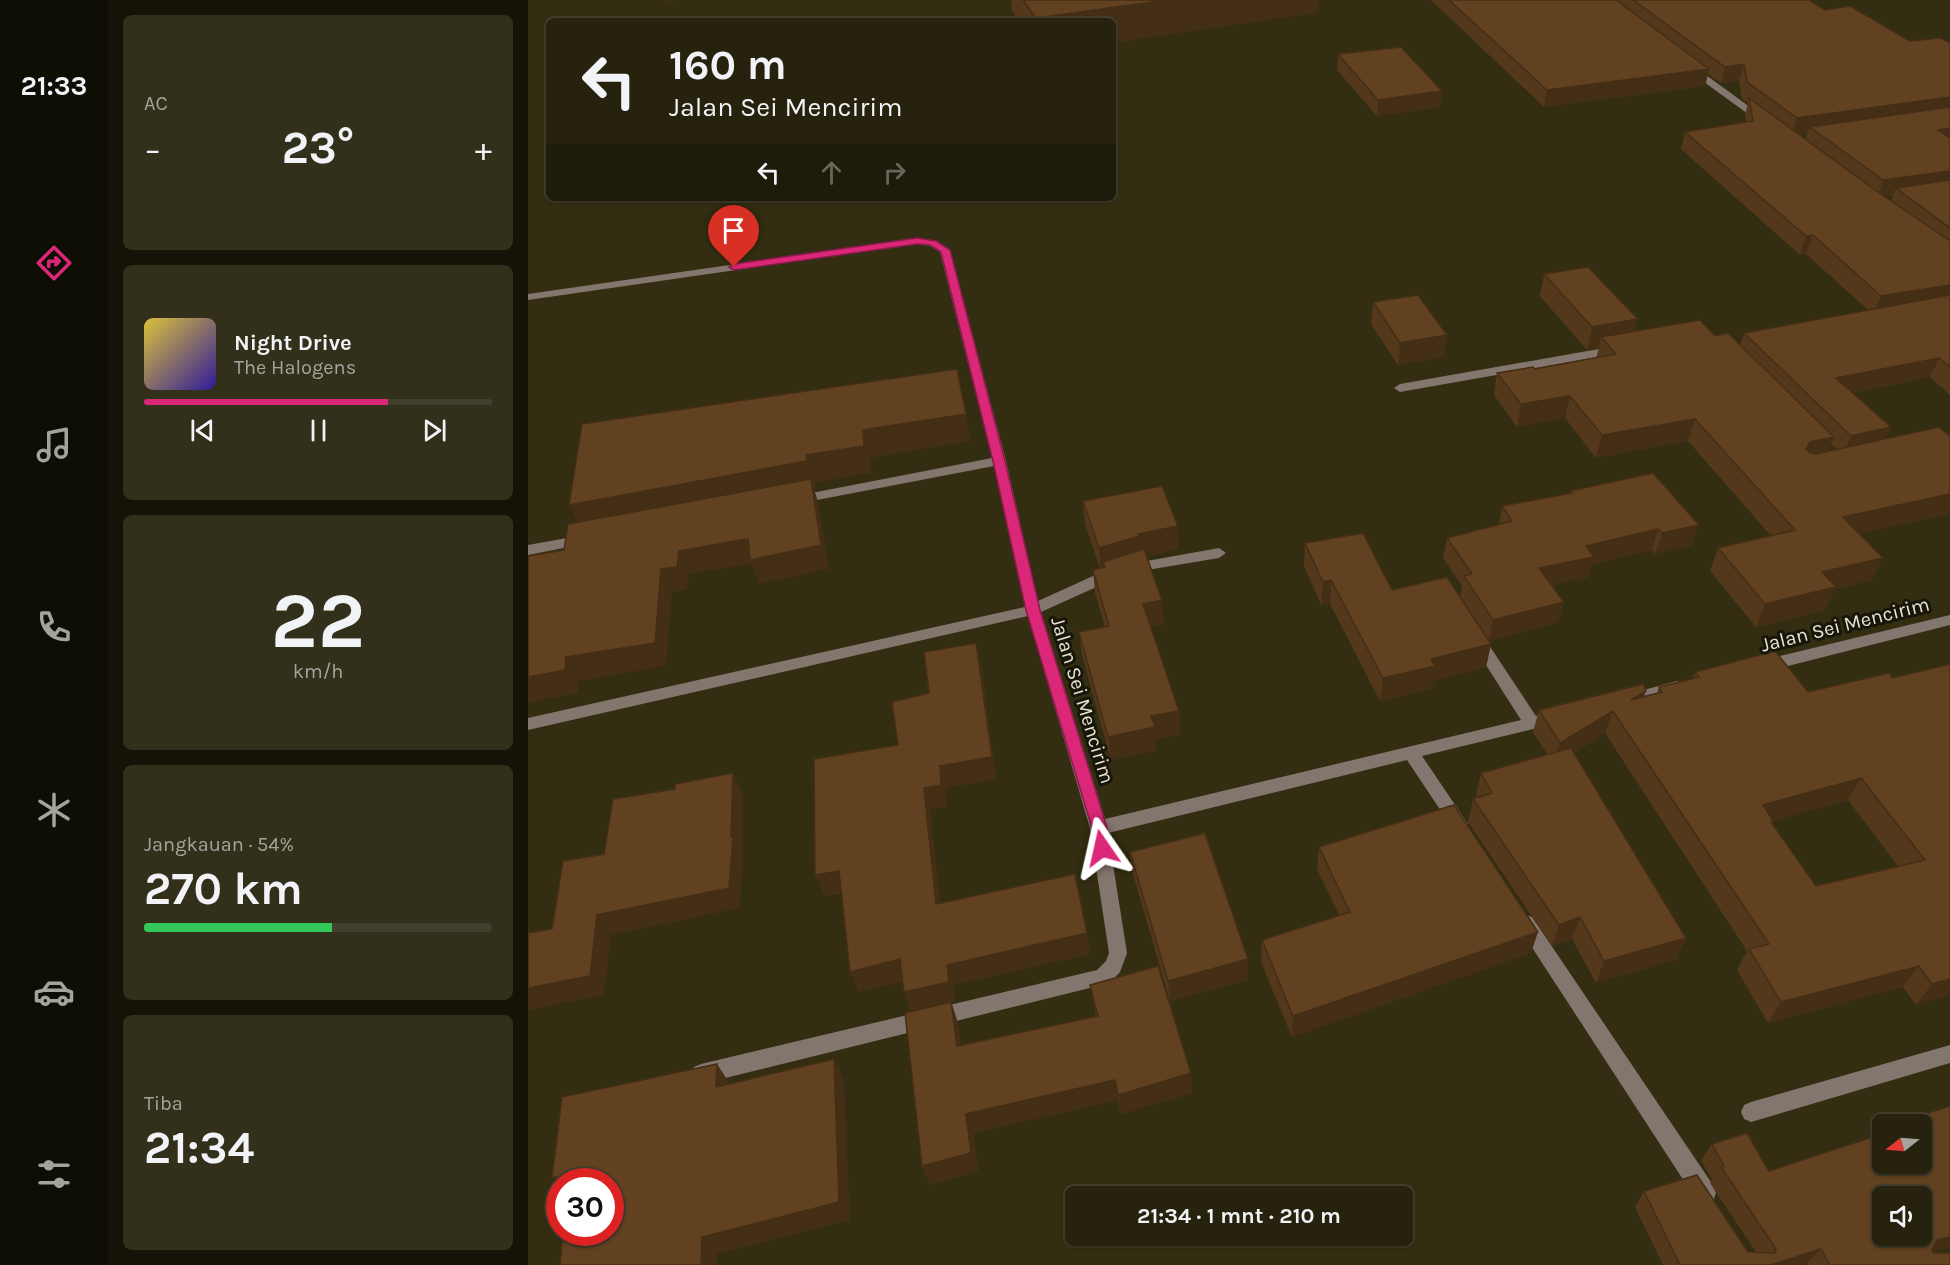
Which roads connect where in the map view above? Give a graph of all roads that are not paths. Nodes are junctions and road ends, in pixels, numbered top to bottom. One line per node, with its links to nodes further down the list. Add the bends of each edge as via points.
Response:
1 (1686, 64): 2 (street)
2 (1771, 127)
3 (528, 297): 6 (street, Jalan Sei Mencirim, via 917,241 933,243 945,250)
4 (1628, 348): 5 (street)
5 (1400, 388)
6 (999, 461): 7 (street); 11 (street, Jalan Sei Mencirim)
7 (787, 501)
8 (599, 537): 9 (street)
9 (528, 550)
10 (1220, 553): 11 (street, via 1146,566 1098,580)
11 (1033, 610): 19 (street); 21 (street, Jalan Sei Mencirim)
12 (1950, 620): 14 (street, Jalan Sei Mencirim)
13 (1469, 626): 18 (street)
14 (1753, 669)
15 (1695, 683): 16 (street)
16 (1613, 703)
17 (1567, 715): 18 (street)
18 (1532, 723): 20 (street)
19 (528, 724)
20 (1412, 754): 21 (street); 22 (street)
21 (1099, 828): 25 (street, Jalan Sei Mencirim, via 1118,953 1103,977)
22 (1471, 842)
23 (1517, 910): 27 (street)
24 (1950, 1054): 26 (street)
25 (684, 1078)
26 (1751, 1112)
27 (1716, 1210)

